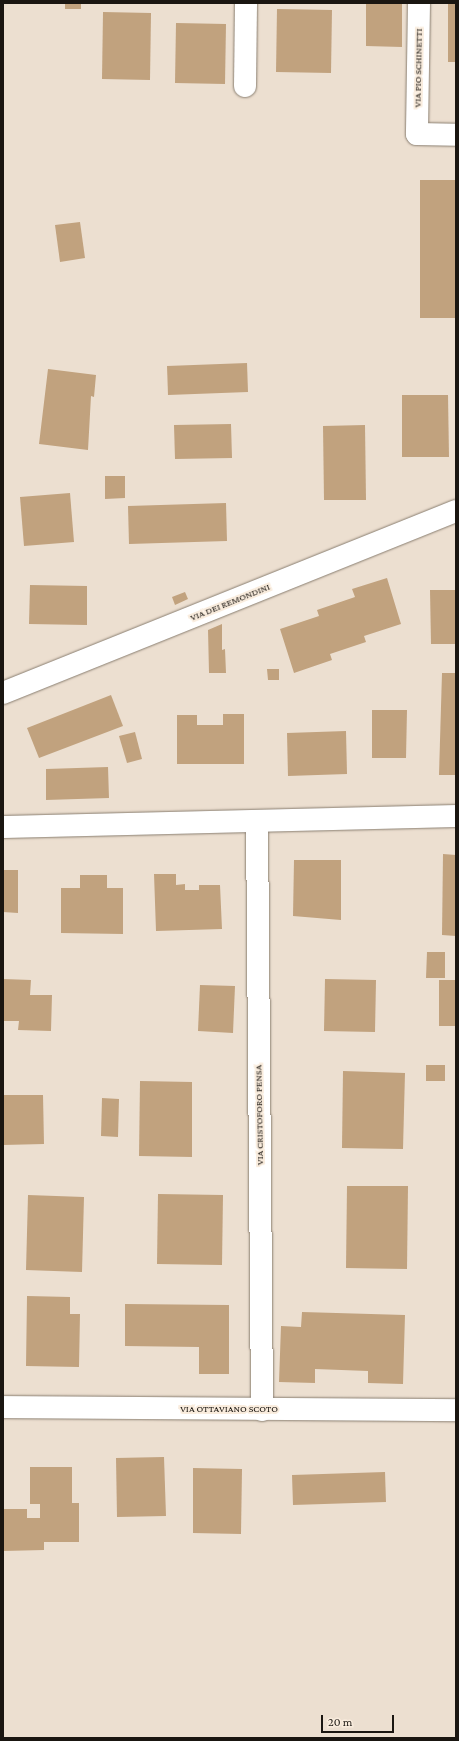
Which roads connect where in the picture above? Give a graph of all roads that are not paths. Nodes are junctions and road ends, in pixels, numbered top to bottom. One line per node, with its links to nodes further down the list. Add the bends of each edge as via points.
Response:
1 (246, 3): 3 (street)
2 (418, 3): 4 (street, VIA PIO SCHINETTI, via 417,134)
3 (245, 86)
4 (456, 135)
5 (456, 511): 6 (street, VIA DEI REMONDINI)
6 (3, 693)
7 (456, 816): 8 (street)
8 (257, 821): 9 (street); 11 (street, VIA CRISTOFORO PENSA)
9 (3, 827)
10 (3, 1407): 11 (street, VIA OTTAVIANO SCOTO)
11 (262, 1410): 12 (street, VIA OTTAVIANO SCOTO)
12 (456, 1410)

